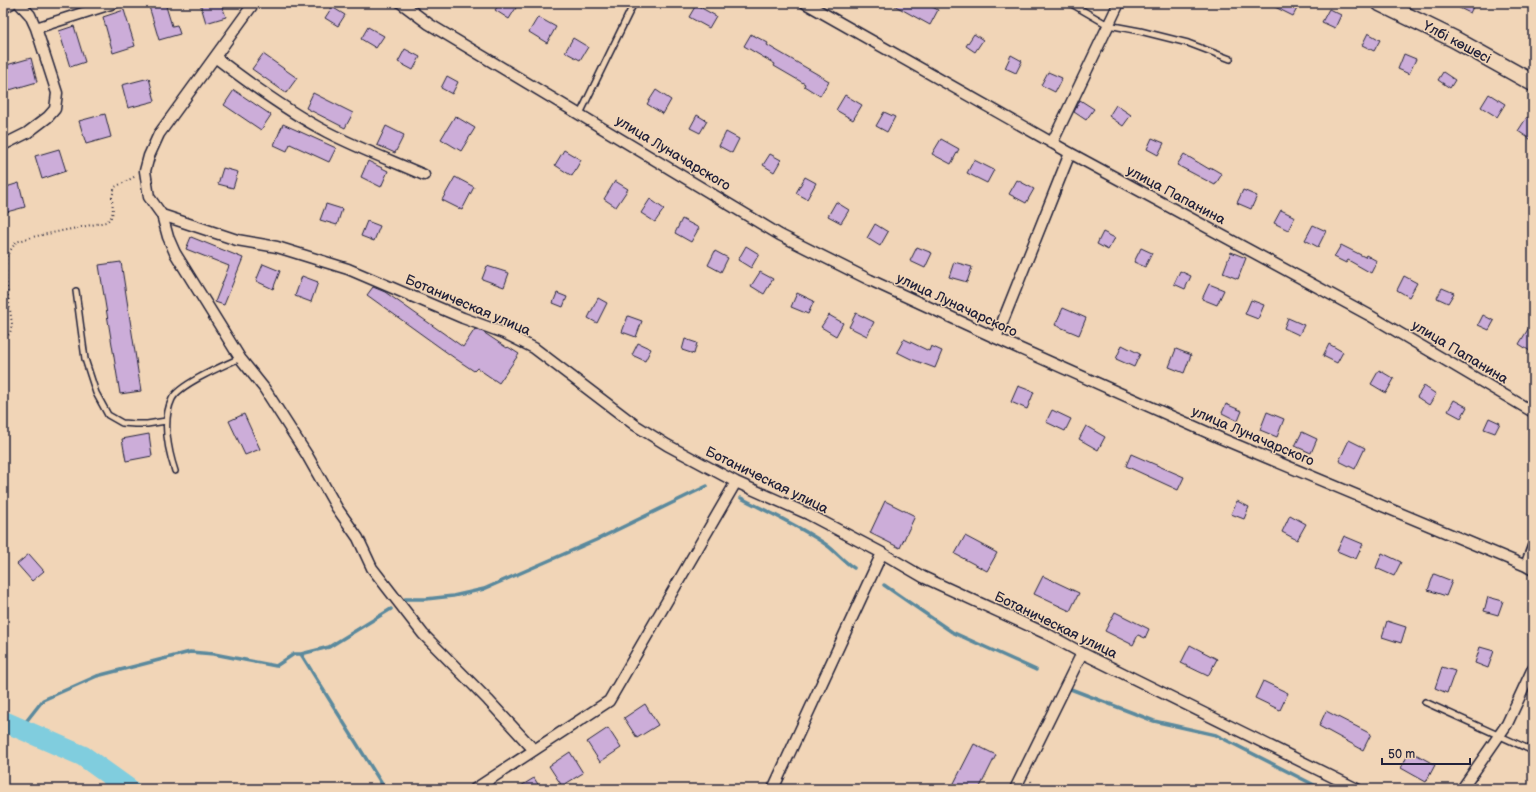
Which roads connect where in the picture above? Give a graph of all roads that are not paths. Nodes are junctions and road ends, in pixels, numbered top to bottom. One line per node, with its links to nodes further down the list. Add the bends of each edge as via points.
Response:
1 (18, 3): 10 (lane); 12 (street, via 30,15)
2 (114, 3): 12 (street)
3 (254, 3): 13 (street)
4 (401, 3): 16 (street, улица Луначарского, via 430,24)
5 (634, 3): 16 (lane)
6 (805, 3): 17 (street, улица Папанина)
7 (1070, 3): 11 (lane)
8 (1119, 3): 11 (street)
9 (1380, 3): 15 (main road, Үлбі көшесі, via 1454,39)
10 (3, 11)
11 (1108, 25): 14 (lane, via 1140,30 1188,43); 17 (street)
12 (36, 28): 18 (street, via 57,93 55,109 27,133)
13 (215, 57): 20 (street, via 289,110 327,132); 21 (street, via 159,134 149,156 145,171 149,197)
14 (1230, 59)
15 (1533, 83)
16 (580, 114): 23 (street, улица Луначарского, via 780,235)
17 (1052, 143): 19 (street, улица Папанина)
18 (3, 145)
19 (1070, 153): 23 (street); 25 (street, улица Папанина, via 1369,315)
20 (424, 176)
21 (162, 215): 24 (street, via 175,253); 28 (street, Ботаническая улица, via 237,240 277,247 348,269 504,333 534,348 641,429)
22 (76, 291): 26 (lane, via 85,359 96,393 108,415 122,423 147,424)
23 (996, 338): 31 (street, улица Луначарского, via 1220,438)
24 (240, 358): 26 (lane, via 185,386 172,398); 36 (street, via 264,388 307,455 337,508 358,538 372,568 393,597 423,634)
25 (1533, 412)
26 (166, 421): 27 (lane, via 170,455)
27 (175, 471)
28 (736, 482): 30 (street, Ботаническая улица, via 808,514); 36 (street, via 609,701)
29 (1533, 546): 31 (street)
30 (882, 553): 32 (street, Ботаническая улица, via 923,578 1047,634); 39 (street)
31 (1529, 568)
32 (1082, 653): 40 (street); 41 (street, Ботаническая улица)
33 (1533, 668): 35 (street, via 1507,724)
34 (1425, 702): 35 (lane)
35 (1498, 736): 37 (lane); 42 (street)
36 (534, 750): 38 (street)
37 (1533, 751)
38 (475, 789)
39 (773, 789)
40 (1015, 789)
41 (1357, 789)
42 (1462, 789)

